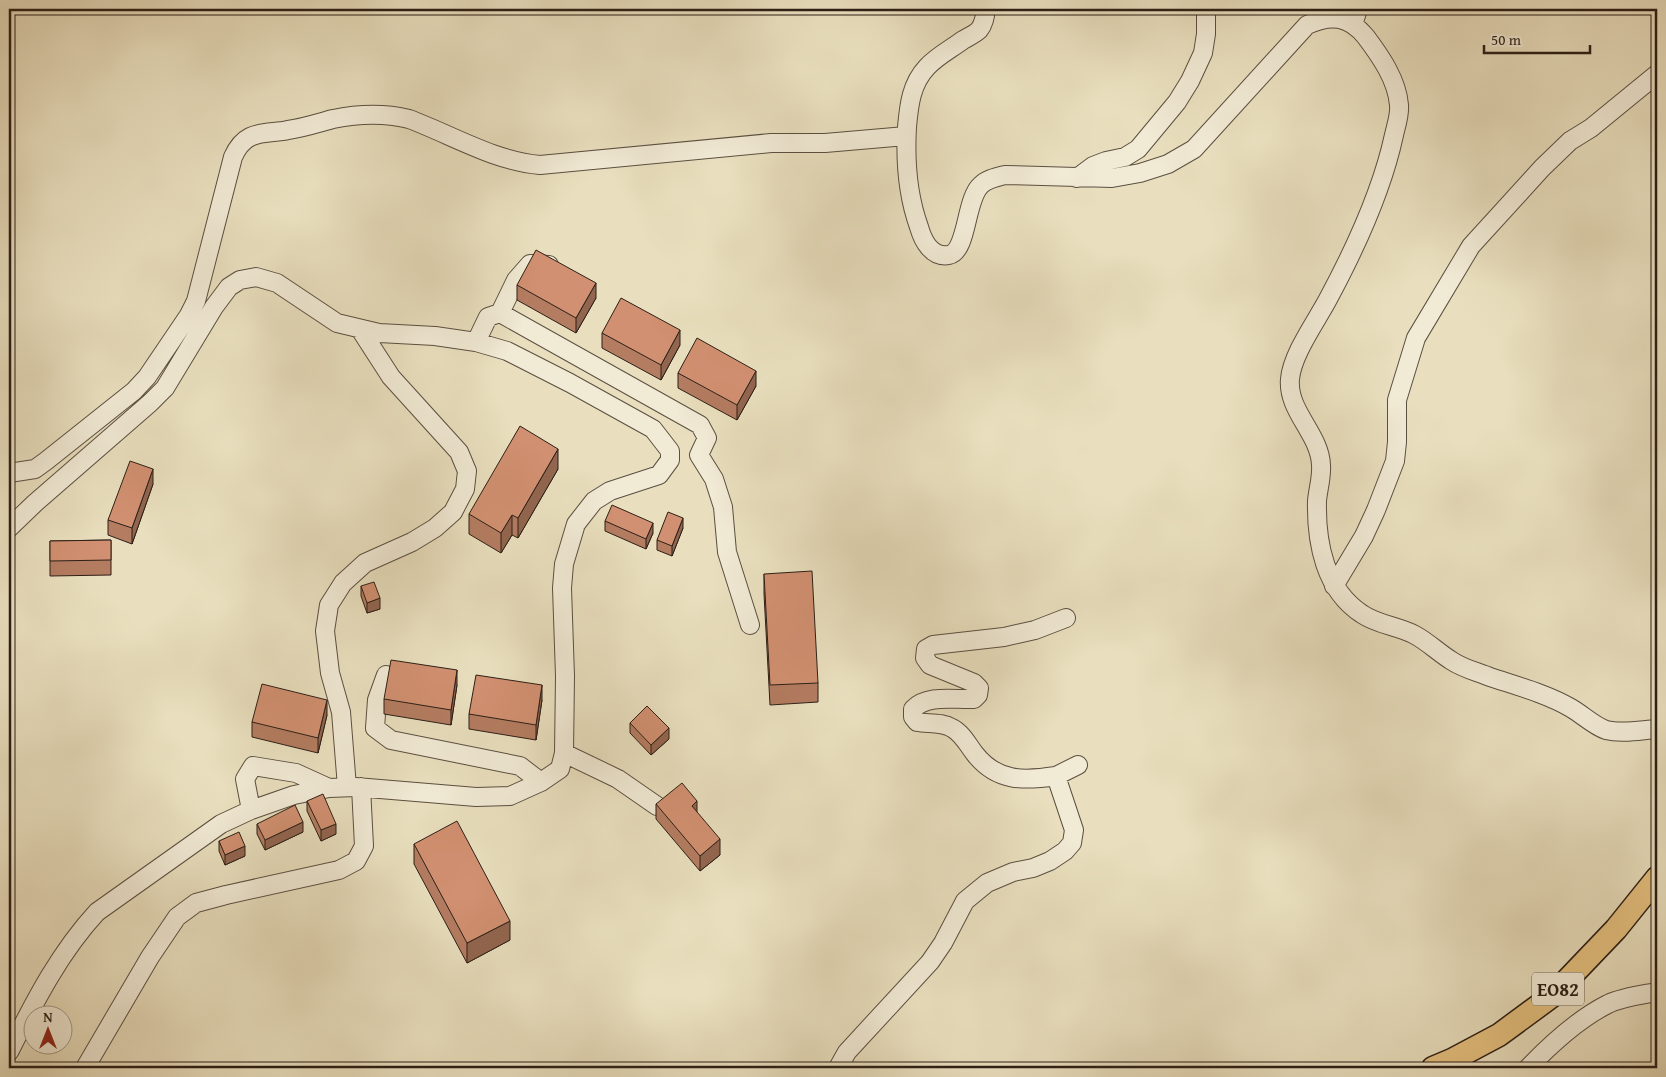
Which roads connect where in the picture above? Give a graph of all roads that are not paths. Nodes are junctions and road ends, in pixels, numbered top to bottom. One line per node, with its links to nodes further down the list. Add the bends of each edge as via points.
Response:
1 (986, 9): 5 (street, via 985,21 979,30 939,56 913,87)
2 (1206, 9): 6 (street, via 1203,53 1177,102 1138,149 1124,157 1093,166)
3 (1356, 17): 6 (street, via 1320,19 1307,25 1194,149 1168,164 1140,172 1112,178); 17 (street, via 1397,88 1400,108 1386,165 1373,200 1334,288 1294,360 1290,381 1293,400 1318,449 1321,465 1317,520 1325,566)
4 (1657, 74): 17 (street, via 1570,142 1470,246 1416,338 1397,400 1395,461 1364,536)
5 (906, 136): 6 (street, via 906,177 913,212 922,237 931,250 942,256 952,254 958,248 973,195 981,184 1005,175); 15 (street, via 825,143 771,143 540,165 498,156 409,119 379,114 334,119 250,137 238,147 233,157 196,301 147,376 116,408 46,462 35,469)
6 (1077, 178)
7 (567, 274): 8 (street, via 551,265 530,264 516,280)
8 (500, 313): 10 (street, via 488,316); 11 (street)
9 (360, 329): 10 (street); 16 (street, via 337,323 277,283 256,277 240,280 229,287 214,307 164,388); 26 (street, via 391,377 459,452 467,471 465,489 453,512 412,542 365,563 343,583 329,604 325,631 330,673 341,712)
10 (476, 342): 12 (street, via 507,351)
11 (604, 371): 12 (street); 14 (street, via 700,425 707,438)
12 (591, 394): 13 (street, via 653,429)
13 (670, 451): 14 (street); 22 (street, via 670,460 658,474 610,491 594,501 576,524 564,564 562,588)
14 (699, 455): 19 (street, via 714,480 723,507 727,552)
15 (9, 473)
16 (9, 528)
17 (1334, 586): 21 (street, via 1345,601 1364,616 1414,634 1454,663 1570,708 1604,729 1618,732)
18 (1066, 618): 24 (street, via 1020,634 933,645 926,649 925,658 930,665 974,683 979,688 978,695 974,699 928,700 913,709 912,717 918,722 952,728 986,767 999,774 1016,779)
19 (750, 625)
20 (386, 675): 25 (street, via 377,700 375,728 391,740 520,766)
21 (1657, 728)
22 (564, 753): 25 (street, via 560,769); 28 (street, via 618,779)
23 (1078, 765): 24 (street)
24 (1056, 776): 34 (street, via 1074,830 1072,843 1050,861 987,883 965,902 930,962 846,1052)
25 (541, 782): 26 (street, via 510,796 476,797)
26 (354, 787): 27 (street); 33 (street, via 364,846 356,861 339,870 196,903 177,917)
27 (329, 788): 29 (street, via 294,795); 29 (street, via 296,773 253,766 245,779)
28 (657, 806)
29 (251, 810): 32 (street, via 221,824 97,912 80,930 47,979)
30 (1657, 878): 35 (main road, ΕΟ82, via 1616,930 1552,996 1499,1034)
31 (1657, 992): 36 (street, via 1609,1004 1581,1021)
32 (9, 1052)
33 (85, 1068)
34 (838, 1068)
35 (1433, 1068)
36 (1528, 1068)

